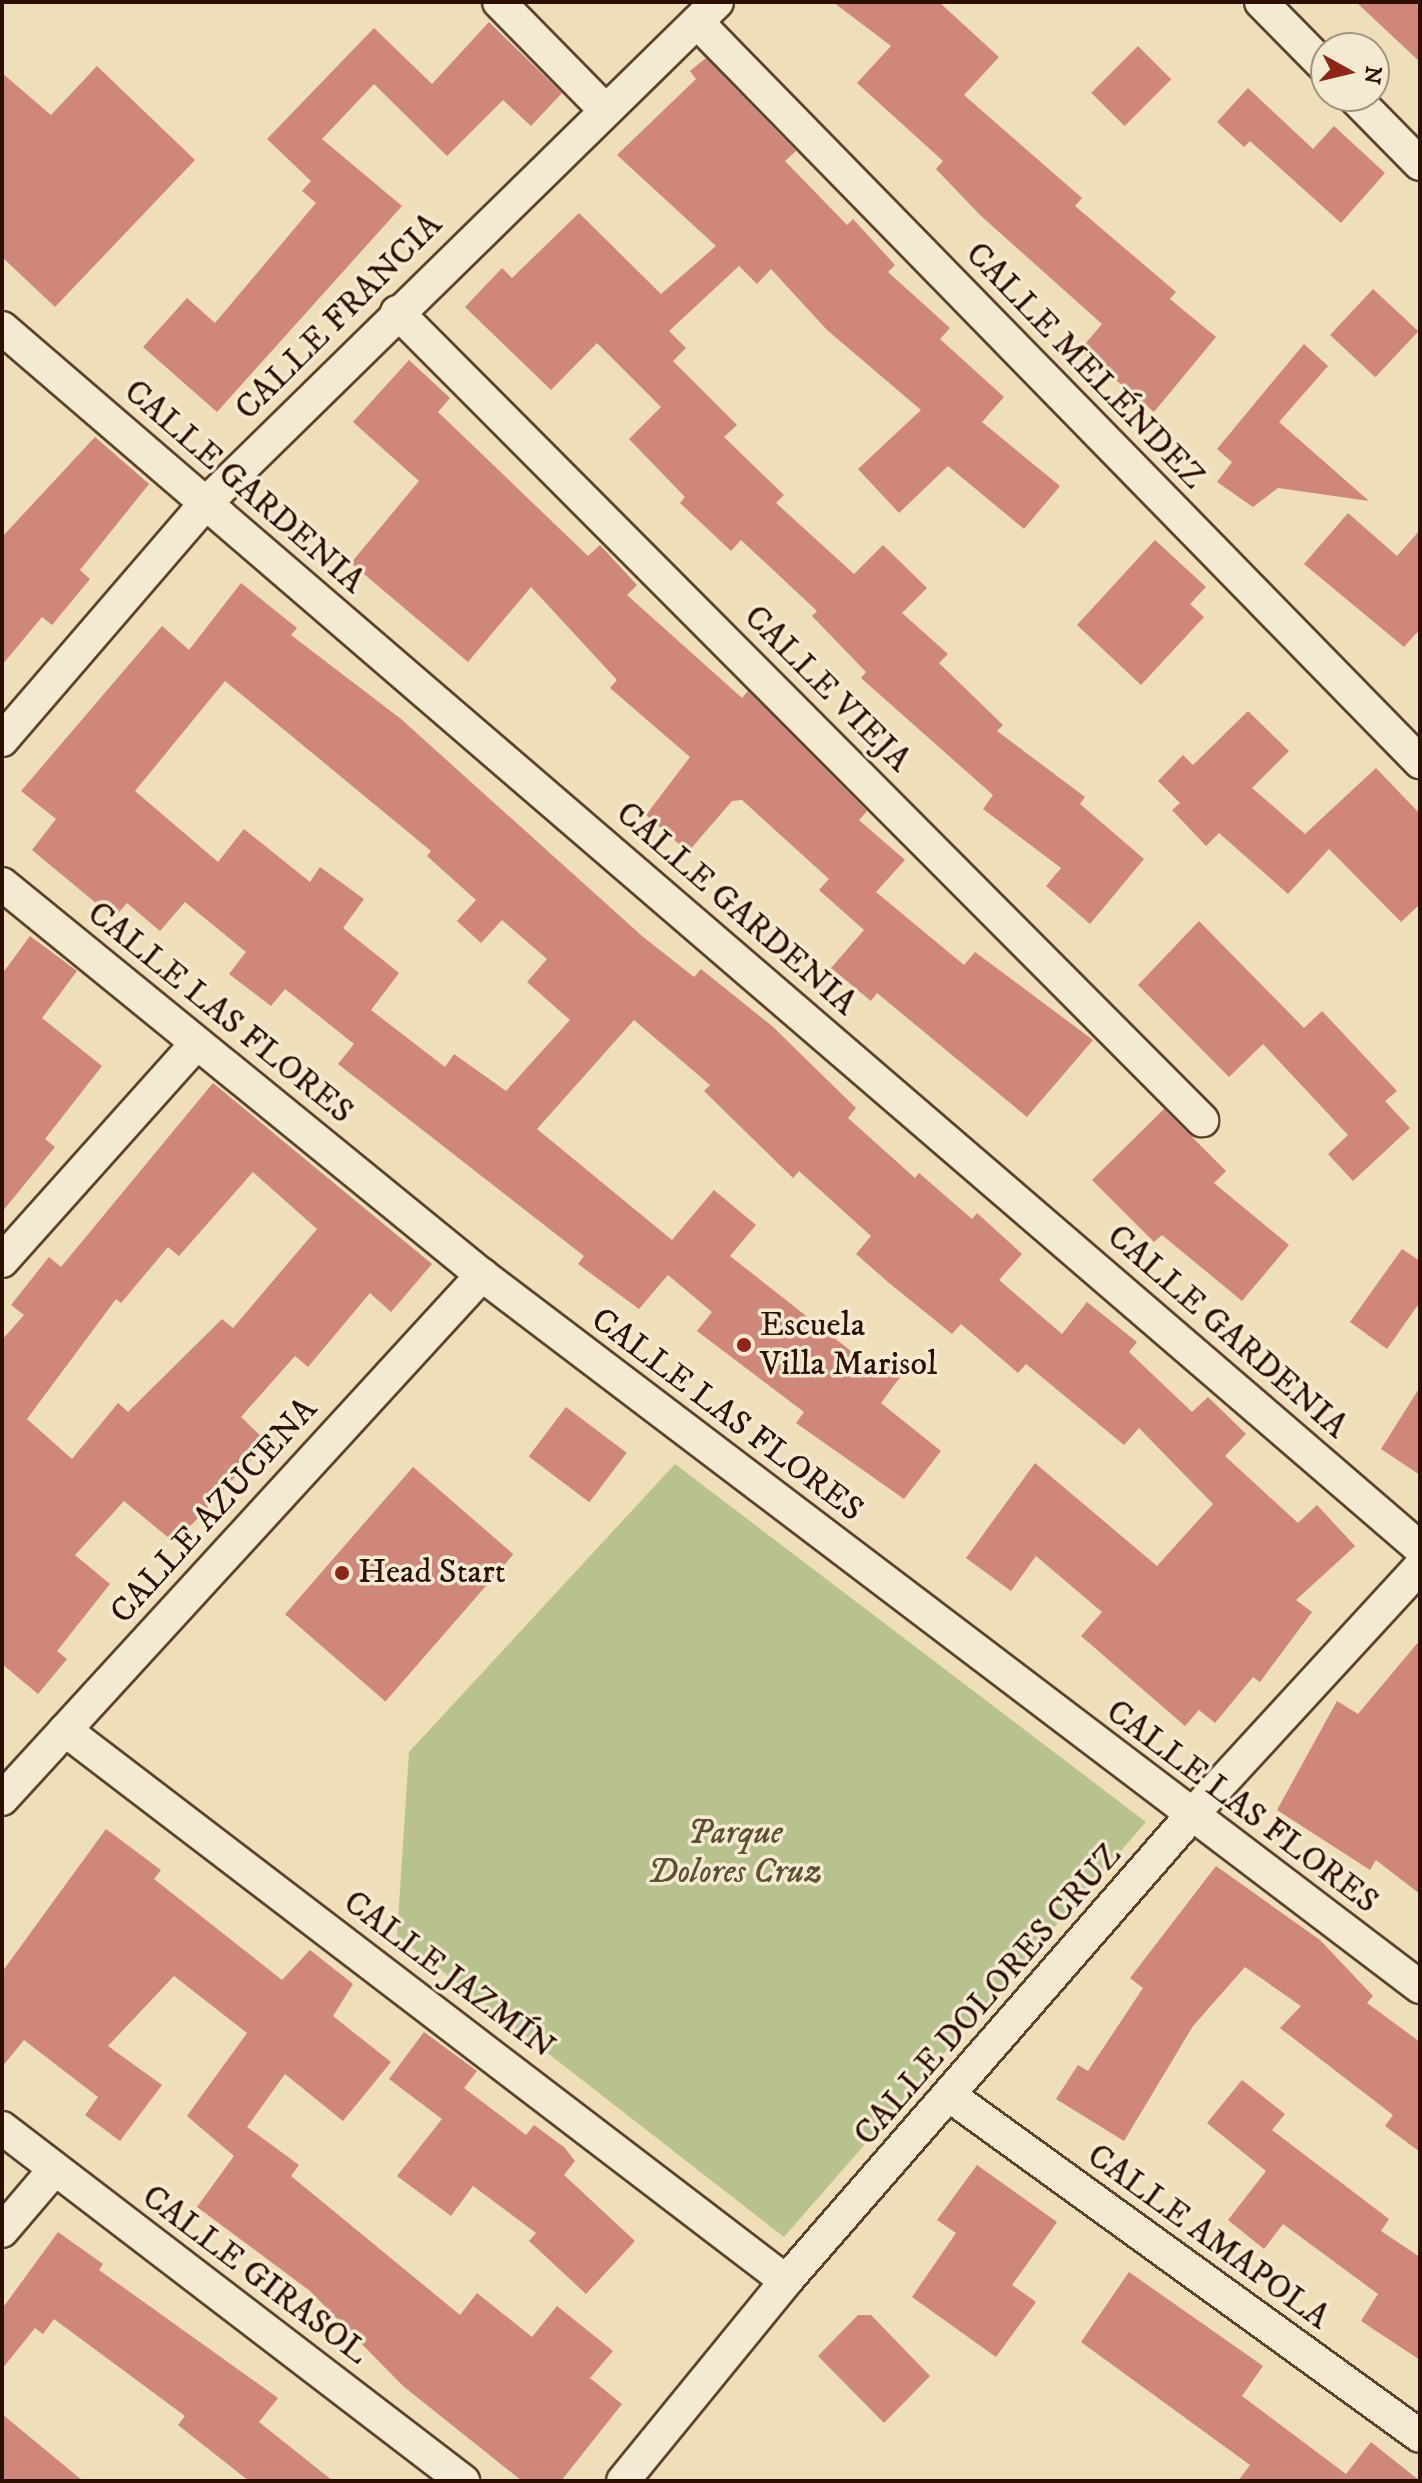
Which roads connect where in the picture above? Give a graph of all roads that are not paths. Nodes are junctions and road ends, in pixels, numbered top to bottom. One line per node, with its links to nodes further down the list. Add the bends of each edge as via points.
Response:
1 (499, 2): 5 (street)
2 (1261, 2): 4 (street)
3 (707, 12): 5 (street, CALLE FRANCIA); 12 (street, CALLE MELÉNDEZ)
4 (1310, 52)
5 (604, 109): 8 (street, CALLE FRANCIA)
6 (1369, 112): 7 (street)
7 (1420, 164)
8 (397, 312): 10 (street, CALLE FRANCIA); 15 (street, CALLE VIEJA)
9 (2, 328): 10 (street, CALLE GARDENIA)
10 (205, 504): 11 (street, CALLE FRANCIA); 18 (street, CALLE GARDENIA)
11 (2, 740)
12 (1420, 762)
13 (2, 884): 14 (street, CALLE LAS FLORES)
14 (196, 1044): 16 (street); 17 (street, CALLE LAS FLORES)
15 (1202, 1120)
16 (2, 1261)
17 (482, 1275): 20 (street, CALLE AZUCENA); 22 (street, CALLE LAS FLORES)
18 (1420, 1548)
19 (1420, 1567): 22 (street, CALLE DOLORES CRUZ)
20 (65, 1730): 21 (street, CALLE AZUCENA); 28 (street, CALLE JAZMÍN)
21 (2, 1799)
22 (1190, 1817): 23 (street, CALLE LAS FLORES); 24 (street, CALLE DOLORES CRUZ)
23 (1420, 1987)
24 (953, 2098): 28 (street, CALLE DOLORES CRUZ); 29 (street, CALLE AMAPOLA)
25 (2, 2128): 26 (street, CALLE GIRASOL)
26 (54, 2170): 27 (street); 30 (street, CALLE GIRASOL)
27 (2, 2231)
28 (786, 2281): 31 (street, CALLE DOLORES CRUZ)
29 (1420, 2436)
30 (463, 2481)
31 (623, 2481)

